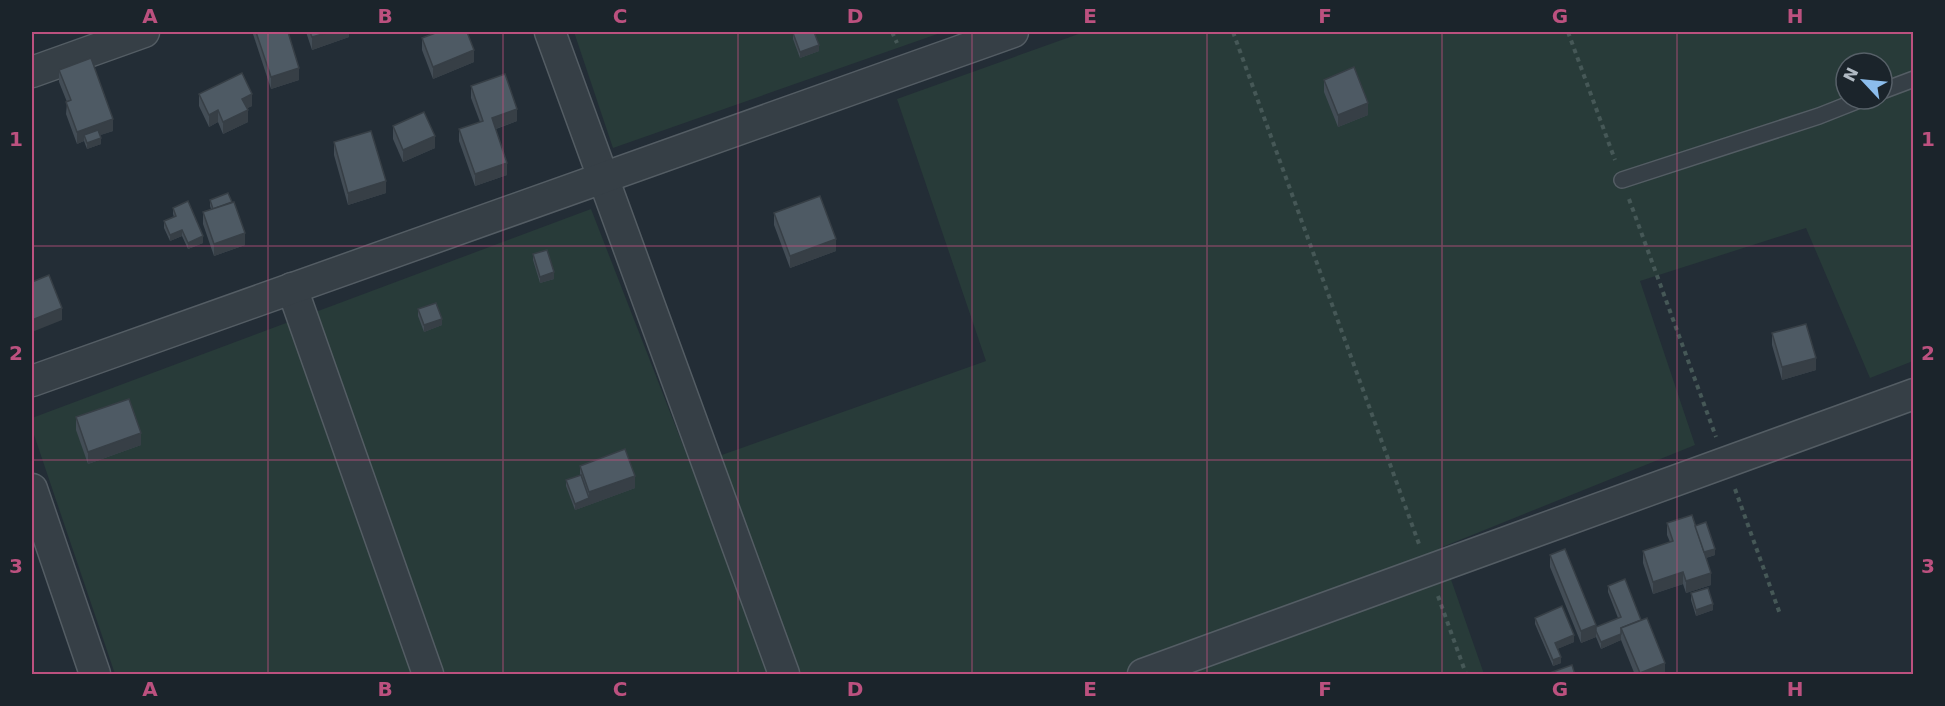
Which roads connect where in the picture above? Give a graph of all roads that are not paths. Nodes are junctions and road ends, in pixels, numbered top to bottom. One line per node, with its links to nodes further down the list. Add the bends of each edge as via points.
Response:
1 (144, 32): 4 (street)
2 (550, 32): 8 (street)
3 (1013, 32): 8 (street)
4 (32, 72)
5 (1914, 79): 6 (lane)
6 (1894, 86)
7 (1834, 110): 9 (lane)
8 (602, 178): 10 (street); 16 (street)
9 (1622, 180)
10 (292, 288): 11 (street); 15 (street)
11 (32, 381)
12 (1914, 394): 17 (street)
13 (32, 489): 14 (street)
14 (95, 675)
15 (428, 675)
16 (784, 675)
17 (1143, 675)

